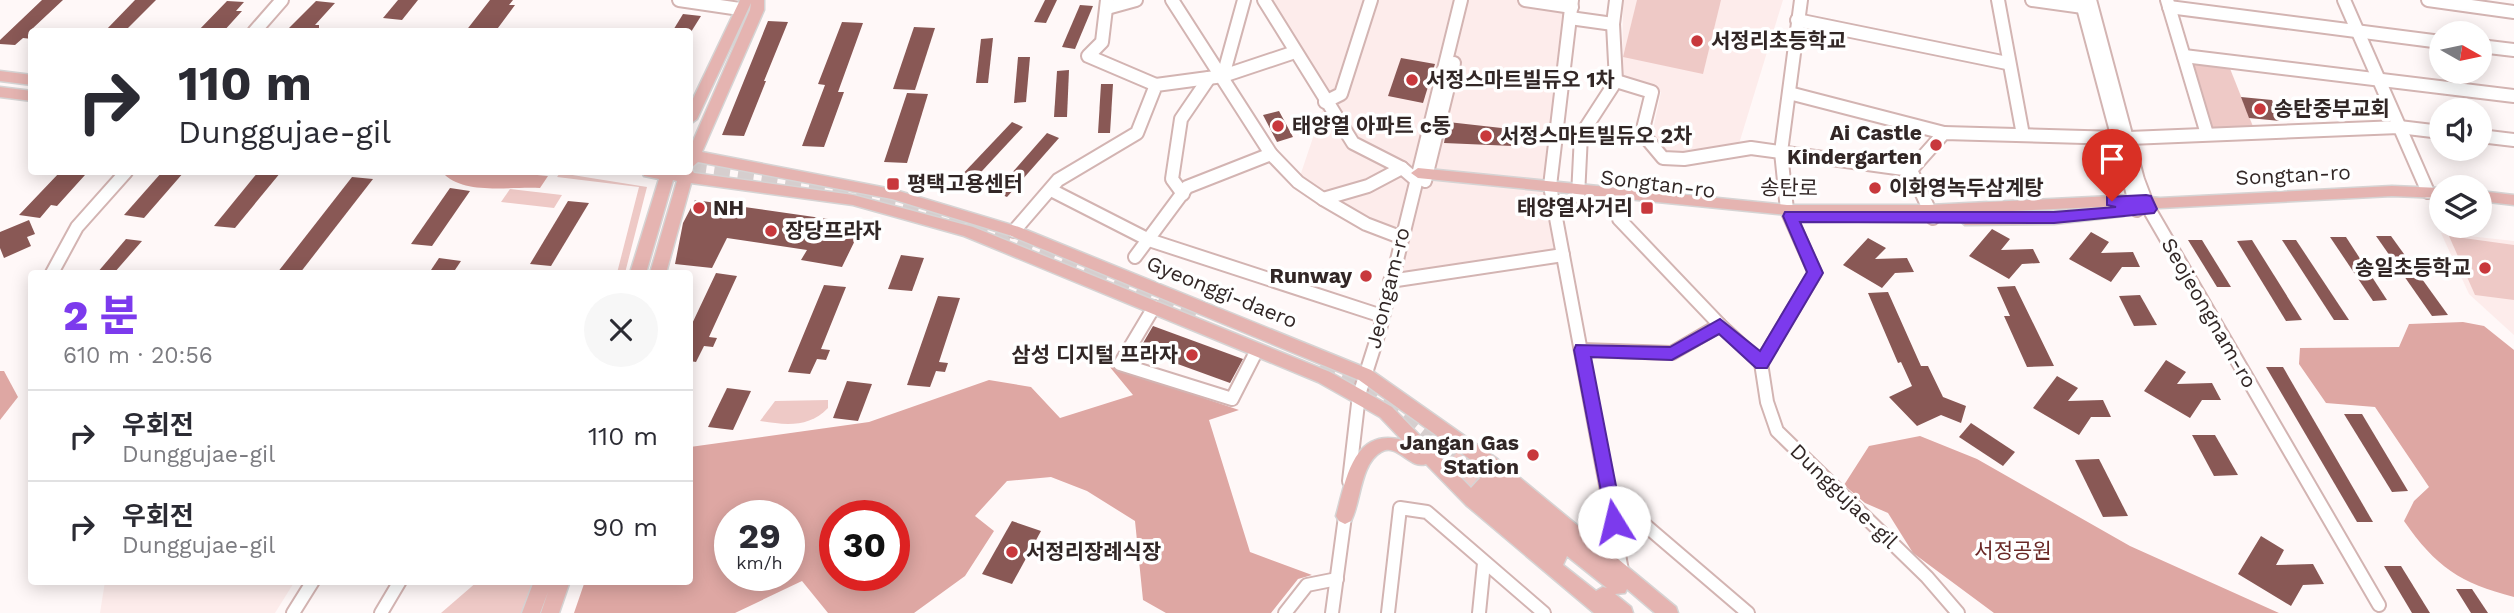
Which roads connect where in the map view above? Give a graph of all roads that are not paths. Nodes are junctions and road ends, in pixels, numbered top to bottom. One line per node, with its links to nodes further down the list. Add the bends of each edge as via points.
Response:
1 (282, 0): 26 (street)
2 (681, 0): 18 (street)
3 (1136, 0): 21 (street)
4 (1172, 0): 35 (street)
5 (1244, 0): 35 (street)
6 (1264, 0): 31 (street)
7 (1371, 0): 45 (street, via 1341,94)
8 (1461, 0): 65 (street, Jeongam-ro)
9 (1469, 0): 65 (street)
10 (1525, 0): 22 (street)
11 (1616, 0): 25 (street)
12 (1801, 0): 24 (street)
13 (1998, 0): 33 (street)
14 (2032, 0): 17 (street)
15 (2344, 0): 27 (street)
16 (2428, 0): 23 (street)
17 (2084, 2): 53 (street, Seojeongnam-ro)
18 (741, 3): 46 (main road)
19 (760, 3): 57 (main road)
20 (2168, 3): 27 (street); 32 (street)
21 (1107, 4): 40 (street, via 1102,42 1088,56)
22 (1571, 9): 25 (street); 67 (street)
23 (2514, 12)
24 (1797, 20): 33 (street); 42 (street)
25 (1613, 24): 39 (street)
26 (258, 28)
27 (2358, 32): 28 (street); 37 (street)
28 (2429, 40)
29 (2492, 47): 30 (street)
30 (2514, 50)
31 (1295, 52): 35 (street); 45 (street)
32 (2184, 56): 37 (street); 50 (street)
33 (2007, 63): 51 (street)
34 (0, 76): 38 (main road)
35 (1223, 76): 36 (street); 56 (street)
36 (1209, 78): 40 (street); 71 (street, via 1181,119 1172,179)
37 (2379, 79): 44 (street); 47 (street)
38 (28, 80)
39 (1616, 81): 55 (street, via 1652,92 1642,133 1663,158 1751,148); 69 (street, via 1581,135)
40 (1156, 85): 68 (street, via 1137,133 1058,180)
41 (0, 92): 43 (main road)
42 (1788, 93): 49 (street); 55 (street)
43 (28, 96)
44 (2514, 96)
45 (1325, 102): 60 (street, via 1353,143)
46 (693, 112)
47 (2399, 127): 48 (street); 50 (street); 66 (street)
48 (2429, 131)
49 (1944, 133): 51 (street); 61 (street)
50 (2207, 134): 53 (street)
51 (2024, 135): 53 (street)
52 (2492, 137): 54 (street)
53 (2124, 138): 76 (street, Seojeongnam-ro)
54 (2514, 140)
55 (1781, 152): 61 (street); 77 (street)
56 (1271, 154): 71 (street, via 1187,187); 73 (street, via 1298,182)
57 (693, 155)
58 (693, 165): 79 (main road, Gyeonggi-daero, via 892,194)
59 (693, 165): 88 (main road, Gyeonggi-daero, via 896,210 968,231)
60 (1402, 168): 65 (street); 73 (street, via 1368,186)
61 (1911, 170): 78 (street)
62 (123, 175): 84 (street, via 77,227)
63 (667, 175): 85 (main road)
64 (686, 175): 86 (main road)
65 (1422, 177): 67 (main road, Songtan-ro); 80 (street, Jeongam-ro)
66 (2429, 182)
67 (1551, 189): 69 (main road, Songtan-ro); 82 (street)
68 (1051, 190): 79 (street); 81 (street)
69 (1578, 192): 74 (main road, Songtan-ro); 77 (main road, 송탄로)
70 (2429, 193): 76 (main road, Songtan-ro)
71 (1182, 194): 81 (street)
72 (2492, 197): 75 (main road)
73 (1324, 199): 80 (street, via 1366,224)
74 (1616, 200): 77 (main road, Songtan-ro, via 1734,214); 90 (street, via 1619,219)
75 (2514, 200)
76 (2145, 204): 78 (main road, Songtan-ro, via 2054,218); 106 (street, Seojeongnam-ro)
77 (1789, 213): 78 (main road, Songtan-ro); 93 (street, via 1815,273)
78 (1931, 214)
79 (1014, 231): 94 (main road, Gyeonggi-daero)
80 (1401, 237): 87 (street, Jeongam-ro)
81 (1149, 240): 83 (street); 89 (street)
82 (1563, 255): 87 (street); 92 (street)
83 (1135, 257)
84 (54, 270)
85 (639, 270)
86 (659, 270)
87 (1390, 281): 89 (street, Jeongam-ro)
88 (1154, 307): 91 (main road, Gyeonggi-daero); 91 (street, Gyeonggi-daero, via 1120,364 1232,399)
89 (1382, 316): 94 (street, Jeongam-ro)
90 (1720, 325): 92 (street, via 1672,353); 93 (street)
91 (1257, 349): 95 (main road, Gyeonggi-daero)
92 (1582, 350): 97 (street)
93 (1761, 363): 121 (street, Dunggujae-gil, via 1777,431)
94 (1365, 375): 95 (street, Jeongam-ro); 100 (main road, Gyeonggi-daero, via 1490,463)
95 (1359, 395): 96 (main road, Gyeonggi-daero); 98 (street, Jeongam-ro)
96 (1480, 490): 98 (main road, via 1404,444 1386,441 1362,458); 116 (main road, Gyeonggi-daero); 117 (main road, Gyeonggi-daero); 118 (main road, Gyeonggi-daero)
97 (1610, 495): 100 (street); 120 (street)
98 (1345, 516): 101 (street, Jeongam-ro)
99 (1484, 563): 113 (street, via 1427,512 1401,508); 114 (street); 115 (street)
100 (1623, 577): 119 (main road, Gyeonggi-daero)
101 (1337, 579): 111 (street, via 1307,585); 112 (street, Jeongam-ro)
102 (310, 585): 107 (street)
103 (398, 585): 108 (street)
104 (542, 585): 109 (main road)
105 (560, 585): 110 (main road)
106 (2379, 605)
107 (293, 613)
108 (380, 613)
109 (531, 613)
110 (550, 613)
111 (1285, 613)
112 (1332, 613)
113 (1388, 613)
114 (1479, 613)
115 (1544, 613)
116 (1608, 613)
117 (1624, 613)
118 (1651, 613)
119 (1669, 613)
120 (1748, 613)
121 (1958, 613)

